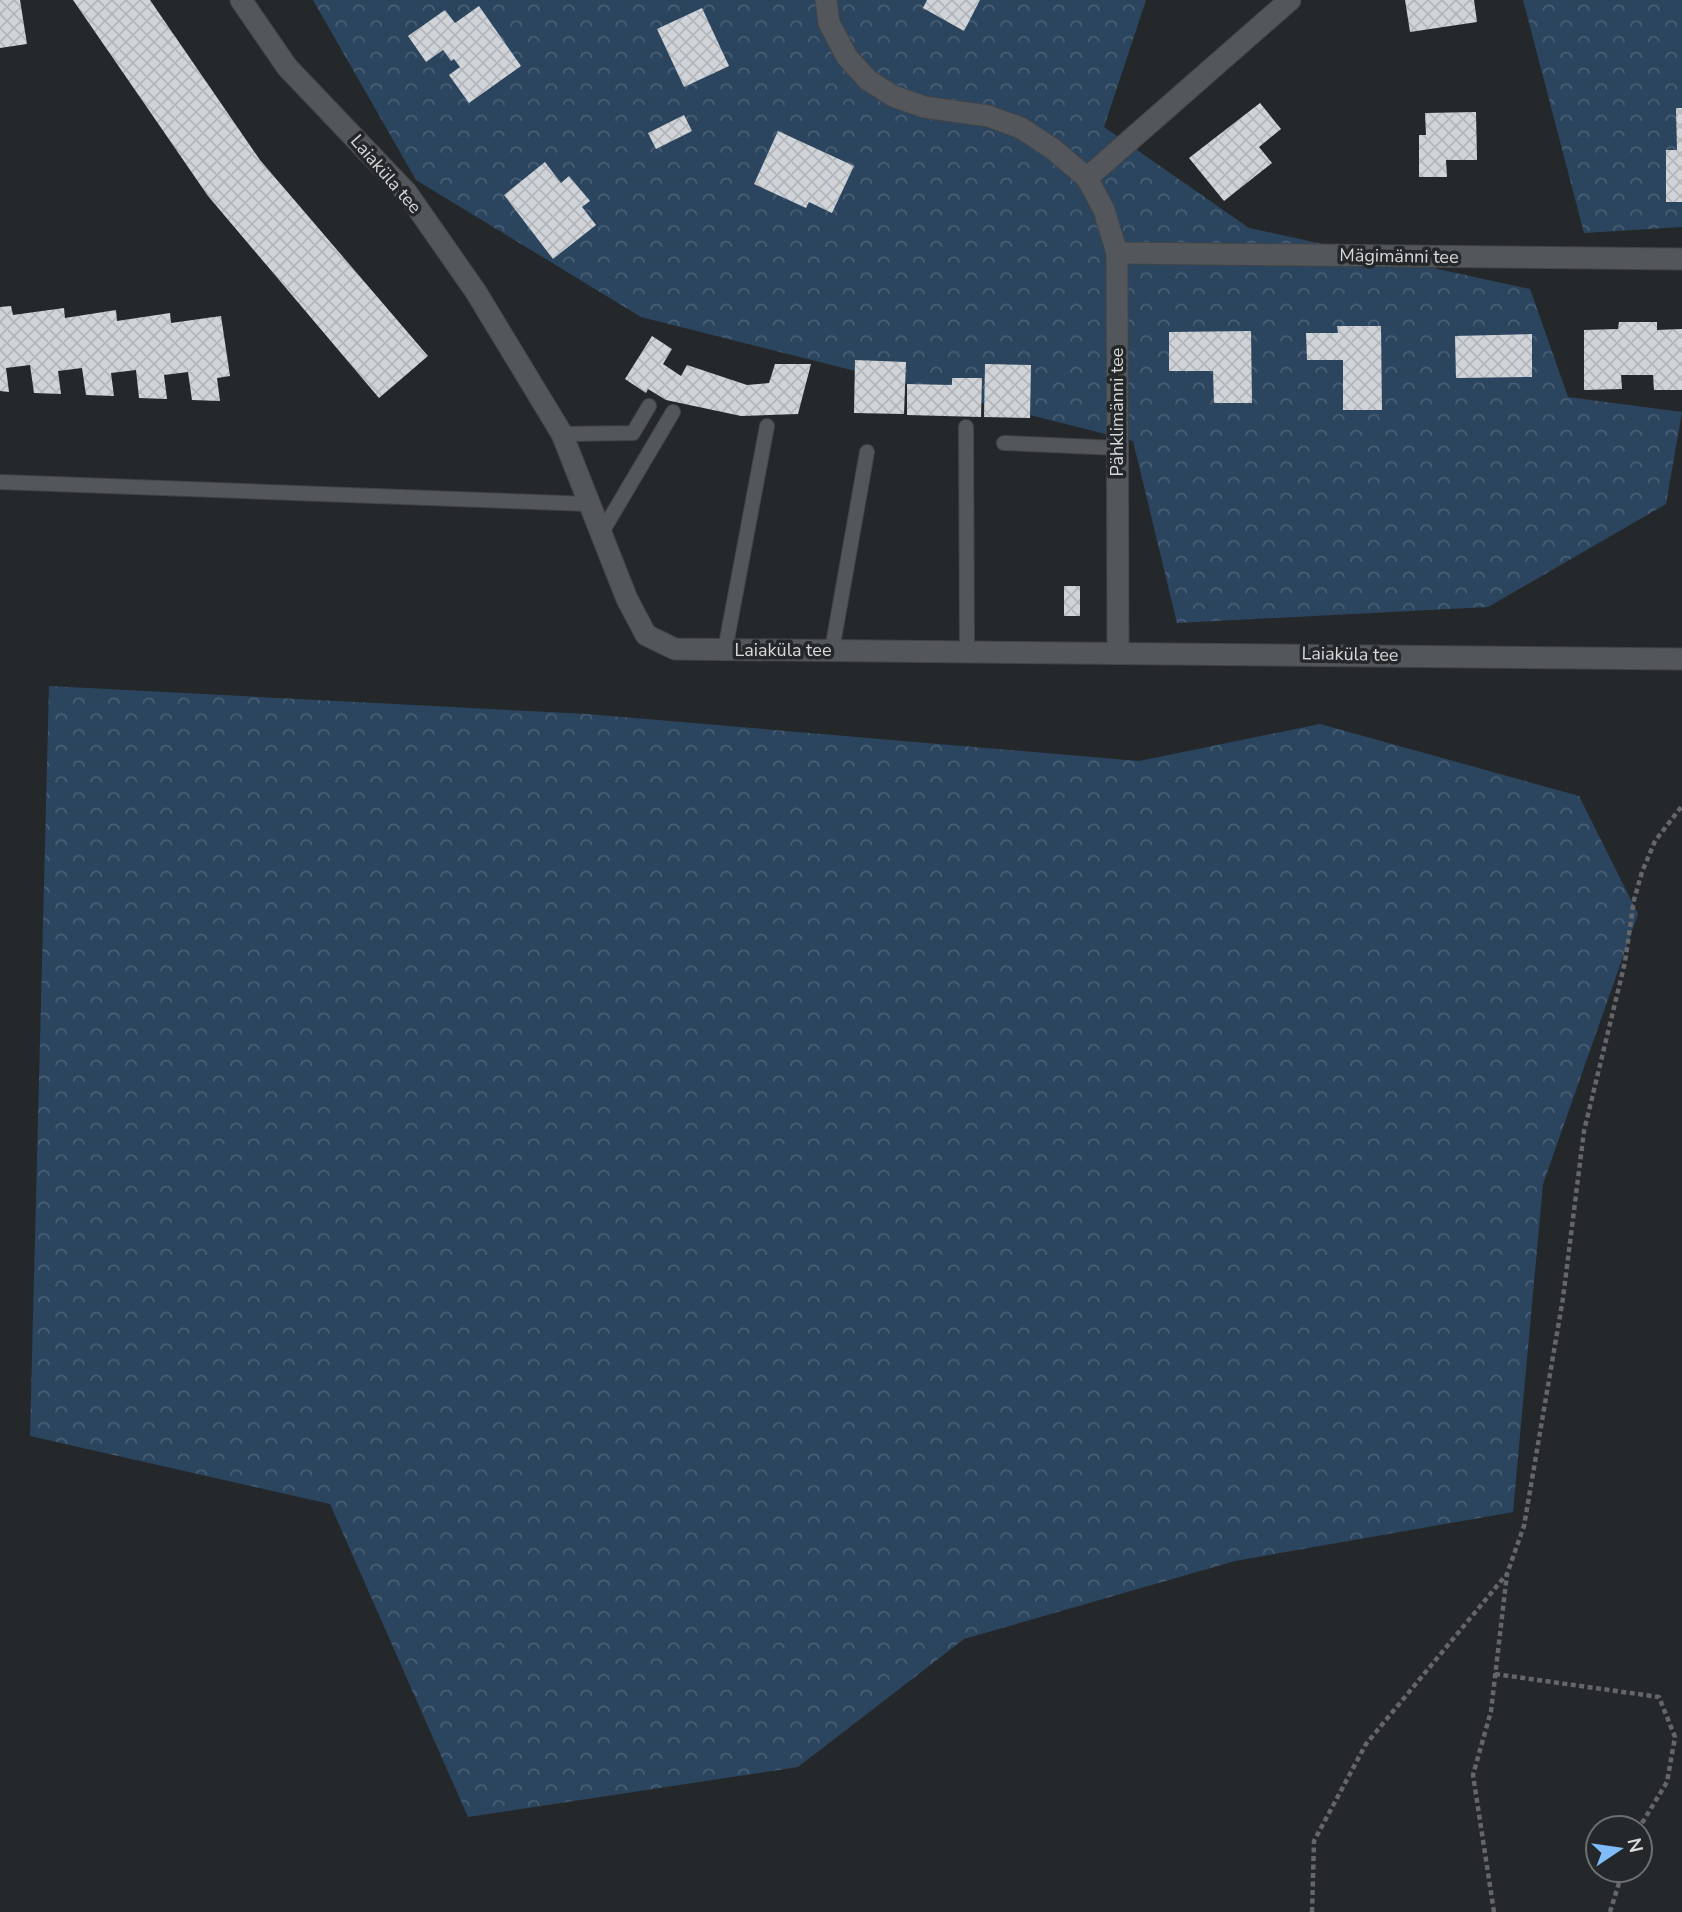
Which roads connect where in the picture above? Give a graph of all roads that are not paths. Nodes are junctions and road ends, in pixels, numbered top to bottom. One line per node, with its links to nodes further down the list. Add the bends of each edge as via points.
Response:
1 (241, 0): 11 (street, Laiaküla tee, via 287,67 407,193 476,292)
2 (826, 0): 4 (street, Pähklimänni tee, via 829,23 847,57 868,80 893,96 924,107 988,116 1021,128)
3 (1290, 0): 4 (street)
4 (1087, 178): 5 (street, Pähklimänni tee, via 1104,210)
5 (1117, 253): 6 (street, Mägimänni tee); 13 (street, Pähklimänni tee)
6 (1682, 259)
7 (649, 406): 11 (lane, via 633,433)
8 (673, 412): 17 (lane)
9 (767, 426): 18 (lane)
10 (966, 427): 20 (lane)
11 (562, 434): 16 (street, Laiaküla tee)
12 (1004, 443): 13 (lane)
13 (1118, 448): 21 (street, Pähklimänni tee)
14 (867, 452): 19 (lane)
15 (0, 482): 16 (lane)
16 (589, 504): 17 (street, Laiaküla tee)
17 (602, 532): 18 (street, Laiaküla tee, via 646,635 675,649)
18 (725, 650): 19 (street, Laiaküla tee)
19 (832, 650): 20 (street, Laiaküla tee)
20 (967, 651): 21 (street, Laiaküla tee)
21 (1118, 652): 22 (street, Laiaküla tee)
22 (1682, 659)

